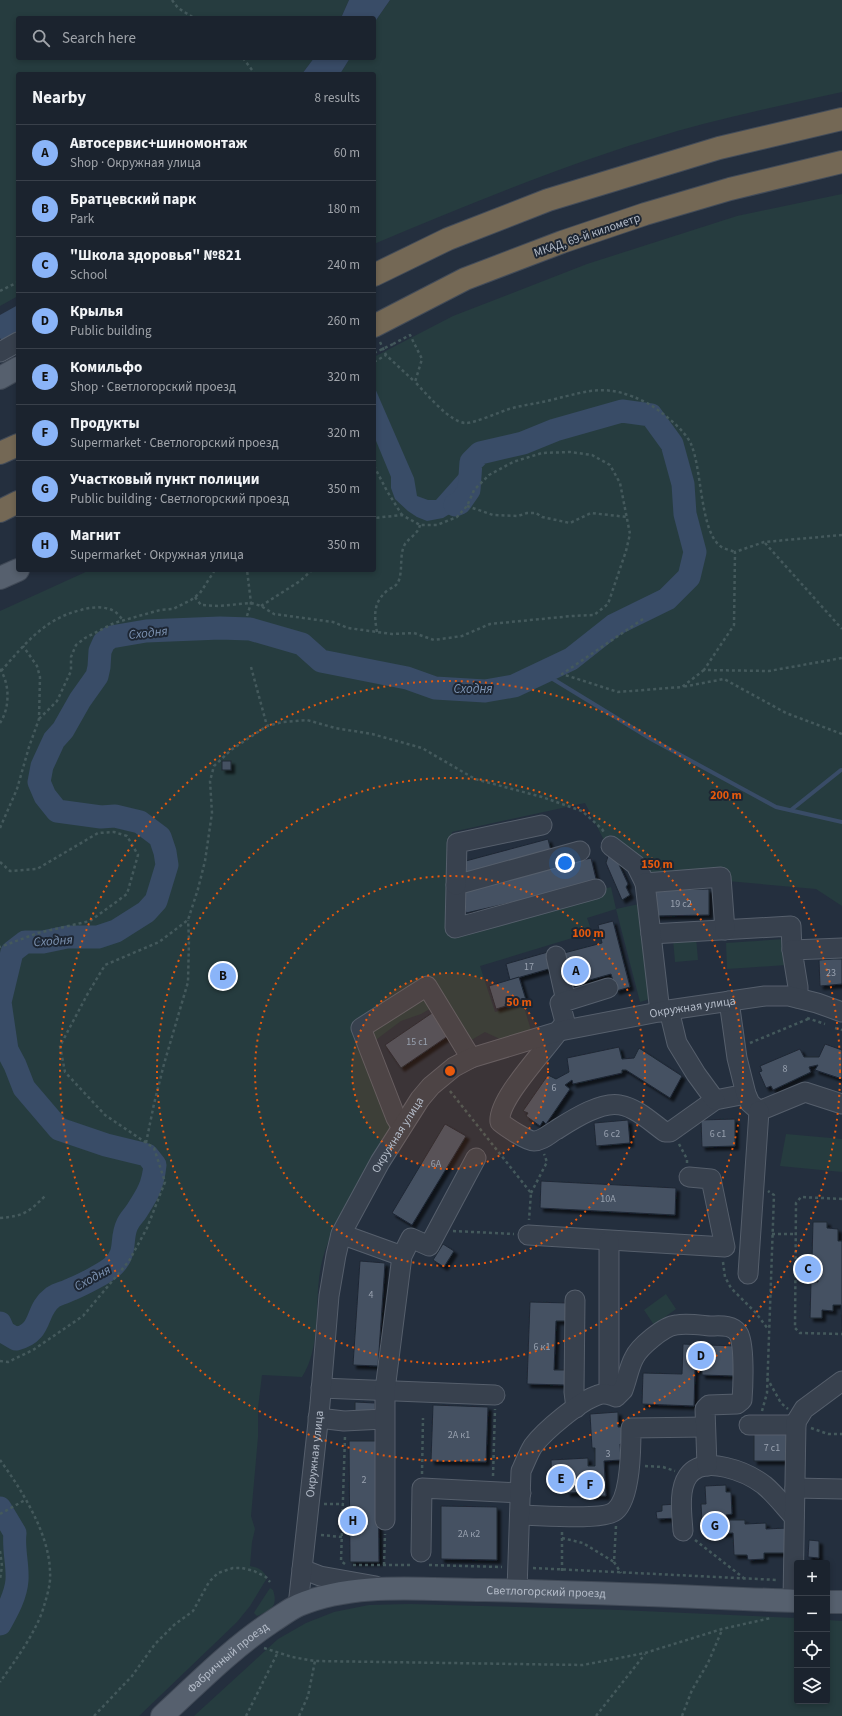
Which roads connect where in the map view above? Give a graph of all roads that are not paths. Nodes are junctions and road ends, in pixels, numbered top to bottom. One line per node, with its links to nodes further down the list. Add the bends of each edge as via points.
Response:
1 (842, 119): 3 (highway, via 719,148 548,200 448,239)
2 (842, 162): 4 (highway, МКАД, 69-й километр, via 723,191 562,242 465,279)
3 (376, 274)
4 (378, 328)
5 (16, 343): 6 (street)
6 (0, 352)
7 (16, 369): 8 (main road)
8 (0, 378)
9 (16, 446): 10 (highway)
10 (0, 453)
11 (16, 503): 12 (highway)
12 (0, 511)
13 (16, 571): 14 (main road)
14 (0, 578)
15 (542, 825): 19 (street, via 457,843)
16 (612, 846): 18 (street, via 636,865)
17 (580, 851): 19 (street)
18 (645, 883): 21 (street, via 721,877); 22 (street)
19 (456, 885): 20 (street, via 455,928)
20 (596, 888)
21 (725, 930): 22 (street); 24 (street, via 791,926)
22 (651, 934): 30 (street)
23 (842, 948): 24 (street)
24 (792, 950): 29 (street)
25 (556, 956): 27 (street)
26 (608, 988): 27 (street)
27 (566, 1001): 32 (street, via 560,1003 565,1022)
28 (729, 1001): 29 (street, Окружная улица, via 788,996); 30 (street, Окружная улица); 34 (street, via 735,1048)
29 (799, 1007): 31 (street, Окружная улица, via 818,1003)
30 (665, 1010): 32 (street, Окружная улица); 34 (street, via 677,1043 696,1074)
31 (838, 1020)
32 (560, 1031): 33 (street, Окружная улица); 34 (street, via 518,1081 499,1114 500,1122 532,1142 540,1140 575,1118 606,1105 633,1109 665,1132 670,1132)
33 (471, 1058): 37 (street, Окружная улица, via 454,1067 432,1086); 37 (street, via 427,986 361,1028)
34 (731, 1095): 36 (street, via 750,1103)
35 (842, 1104): 36 (street, via 805,1092)
36 (759, 1111): 44 (street)
37 (401, 1126): 40 (street, Окружная улица)
38 (476, 1158): 43 (street, via 429,1246 411,1238)
39 (688, 1168): 42 (street, via 711,1179 725,1248)
40 (342, 1234): 43 (street); 47 (street, Окружная улица, via 331,1281)
41 (528, 1235): 42 (street)
42 (609, 1241): 49 (street)
43 (402, 1256): 48 (street)
44 (748, 1274)
45 (575, 1300): 51 (street)
46 (842, 1381): 54 (street, via 804,1409)
47 (321, 1388): 48 (street); 52 (street, Окружная улица)
48 (385, 1390): 50 (street, via 422,1404); 53 (street)
49 (609, 1394): 51 (street, via 599,1394); 56 (street, via 616,1397 620,1394 634,1357 668,1326 677,1324 734,1328 741,1341 742,1400 737,1404 709,1405 705,1408)
50 (495, 1395)
51 (576, 1408): 60 (street, via 557,1422 533,1446 521,1471)
52 (318, 1418): 53 (street, via 344,1421); 66 (street, Окружная улица)
53 (384, 1419): 63 (street)
54 (796, 1422): 55 (street); 58 (street)
55 (754, 1425)
56 (705, 1427): 57 (street); 61 (street, via 632,1428 628,1483 616,1510 608,1515)
57 (707, 1466): 62 (street, via 735,1470 764,1485); 64 (street, via 697,1469 688,1476 682,1502)
58 (795, 1488): 59 (street); 62 (street)
59 (842, 1489)
60 (521, 1493): 61 (street); 65 (street, via 422,1488)
61 (520, 1515): 68 (street)
62 (794, 1517): 69 (street)
63 (385, 1520)
64 (683, 1531)
65 (421, 1552)
66 (302, 1569): 67 (street, via 320,1576); 73 (street, Окружная улица)
67 (391, 1589): 68 (main road, Светлогорский проезд); 73 (main road, Светлогорский проезд, via 342,1593)
68 (517, 1590): 70 (main road, Светлогорский проезд)
69 (795, 1596)
70 (794, 1601)
71 (830, 1602): 72 (main road)
72 (842, 1602)
73 (298, 1606): 74 (main road, Фабричный проезд, via 254,1634)
74 (162, 1716)

